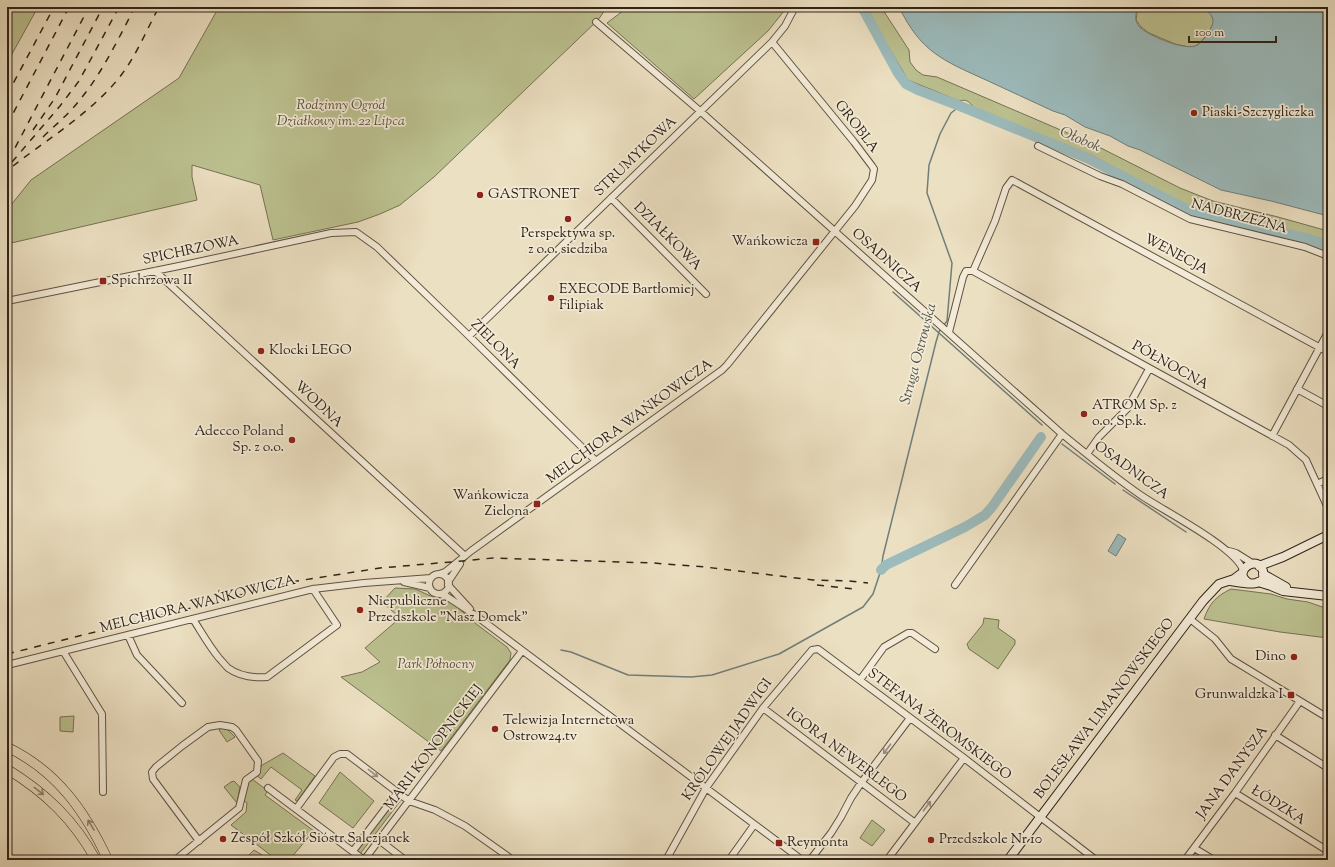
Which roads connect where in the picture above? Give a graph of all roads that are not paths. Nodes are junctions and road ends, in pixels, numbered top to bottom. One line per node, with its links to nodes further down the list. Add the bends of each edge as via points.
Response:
1 (795, 7): 3 (street, STRUMYKOWA, via 786,26)
2 (596, 22): 4 (street, OSADNICZA)
3 (772, 42): 4 (street, STRUMYKOWA); 7 (street, GROBLA, via 874,169 870,185)
4 (700, 111): 6 (street, STRUMYKOWA); 7 (street, OSADNICZA)
5 (1038, 146): 9 (street, NADBRZEŻNA, via 1122,184 1190,219 1305,247)
6 (611, 198): 12 (street, DZIAŁKOWA); 16 (street, STRUMYKOWA)
7 (835, 231): 14 (street, OSADNICZA); 25 (street, MELCHIORA WAŃKOWICZA, via 727,365)
8 (377, 247): 10 (street, SPICHRZOWA, via 356,232 331,233); 16 (street, ZIELONA)
9 (1328, 256)
10 (155, 271): 13 (street, SPICHRZOWA); 31 (street, WODNA)
11 (973, 271): 14 (street, via 966,270 963,277); 17 (street, WENECJA, via 1006,188 1012,180); 19 (street, PÓŁNOCNA)
12 (706, 294)
13 (7, 301)
14 (949, 332): 22 (street, OSADNICZA)
15 (1328, 332): 17 (street)
16 (469, 336): 25 (street, ZIELONA)
17 (1320, 347): 18 (street, WENECJA); 20 (street)
18 (1328, 352)
19 (1149, 369): 23 (street, PÓŁNOCNA); 24 (street, via 1127,409)
20 (1297, 390): 21 (street); 23 (street)
21 (1328, 406)
22 (1062, 434): 24 (street, OSADNICZA); 43 (street)
23 (1272, 436): 27 (street, PÓŁNOCNA, via 1289,445 1306,460)
24 (1086, 454): 30 (street, OSADNICZA, via 1142,496)
25 (596, 461): 31 (street, MELCHIORA WAŃKOWICZA)
26 (1328, 479): 27 (street)
27 (1317, 484): 28 (street, PÓŁNOCNA)
28 (1328, 508)
29 (1328, 536): 32 (street)
30 (1226, 550): 33 (street, OSADNICZA); 34 (street, OSADNICZA, via 1239,562)
31 (465, 556): 35 (street, MELCHIORA WAŃKOWICZA); 41 (street, MELCHIORA WAŃKOWICZA)
32 (1283, 557): 33 (street); 36 (street)
33 (1256, 564): 34 (street, via 1246,566); 36 (street)
34 (1243, 571): 38 (street, BOLESŁAWA LIMANOWSKIEGO); 42 (street, via 1244,579)
35 (439, 574): 37 (street); 41 (street, via 445,577)
36 (1263, 574): 40 (street); 46 (street)
37 (431, 578): 39 (street, MELCHIORA WAŃKOWICZA); 44 (street)
38 (1229, 580): 42 (street); 51 (street, BOLESŁAWA LIMANOWSKIEGO, via 1213,590)
39 (396, 581): 44 (street, MELCHIORA WAŃKOWICZA); 45 (street, MELCHIORA WAŃKOWICZA)
40 (1258, 582): 42 (street); 46 (street)
41 (448, 583): 47 (street, via 445,591); 49 (street)
42 (1249, 583)
43 (955, 585)
44 (430, 588): 47 (street)
45 (313, 589): 50 (street, MELCHIORA WAŃKOWICZA); 50 (street, via 337,625 267,677 248,676 227,667 210,648)
46 (1294, 592): 48 (street)
47 (440, 594): 49 (street)
48 (1328, 596)
49 (475, 615): 55 (street)
50 (194, 619): 52 (street, MELCHIORA WAŃKOWICZA)
51 (1190, 619): 59 (street, via 1215,639 1231,659); 77 (street, BOLESŁAWA LIMANOWSKIEGO)
52 (128, 635): 54 (street, MELCHIORA WAŃKOWICZA); 60 (street, via 137,655)
53 (936, 649): 58 (street, via 908,633 884,647)
54 (63, 651): 57 (street, MELCHIORA WAŃKOWICZA); 72 (street, via 102,714)
55 (522, 651): 71 (street); 75 (street, MARII KONOPNICKIEJ)
56 (824, 652): 58 (street, STEFANA ŻEROMSKIEGO); 61 (street, KRÓLOWEJ JADWIGI, via 812,650)
57 (7, 666)
58 (860, 680): 62 (street, STEFANA ŻEROMSKIEGO)
59 (1300, 701): 63 (street); 64 (street, JANA DANYSZA)
60 (182, 703)
61 (763, 708): 69 (street, IGORA NEWERLEGO); 71 (street, KRÓLOWEJ JADWIGI)
62 (910, 718): 66 (street, STEFANA ŻEROMSKIEGO); 69 (street, one-way to 69)
63 (1328, 718)
64 (1275, 735): 68 (street); 74 (street, JANA DANYSZA)
65 (7, 747): 86 (main road, one-way to 65, via 89,822 64,789 38,765)
66 (964, 758): 77 (street, STEFANA ŻEROMSKIEGO); 78 (street, one-way to 66)
67 (7, 768): 85 (main road, one-way to 85, via 60,809 80,833)
68 (1328, 768)
69 (862, 783): 78 (street, IGORA NEWERLEGO); 94 (street, via 831,833)
70 (268, 788): 76 (street, MARII KONOPNICKIEJ)
71 (706, 788): 79 (street); 91 (street, KRÓLOWEJ JADWIGI)
72 (103, 792)
73 (398, 792): 75 (street); 76 (street, one-way to 73, via 334,758 340,754 350,755); 83 (street, MARII KONOPNICKIEJ)
74 (1235, 793): 82 (street, JANA DANYSZA); 84 (street, ŁÓDZKA)
75 (409, 801): 80 (street, MARII KONOPNICKIEJ); 90 (street, via 435,810 465,826)
76 (296, 809): 83 (street, MARII KONOPNICKIEJ)
77 (1040, 816): 96 (street, BOLESŁAWA LIMANOWSKIEGO); 97 (street, STEFANA ŻEROMSKIEGO)
78 (915, 823): 95 (street)
79 (754, 825): 92 (street); 93 (street)
80 (379, 840): 88 (street, MARII KONOPNICKIEJ); 89 (street)
81 (199, 841): 81 (street, via 153,779 152,772 208,727 227,726 236,730 258,761 257,772 246,780 239,808); 87 (street)
82 (1194, 848): 98 (street, JANA DANYSZA); 99 (street)
83 (353, 851): 88 (street, MARII KONOPNICKIEJ)
84 (1328, 851)
85 (96, 860)
86 (108, 860)
87 (175, 860)
88 (364, 860)
89 (405, 860)
90 (513, 860)
91 (666, 860)
92 (729, 860)
93 (802, 860)
94 (810, 860)
95 (887, 860)
96 (1008, 860)
97 (1096, 860)
98 (1185, 860)
99 (1214, 860)

